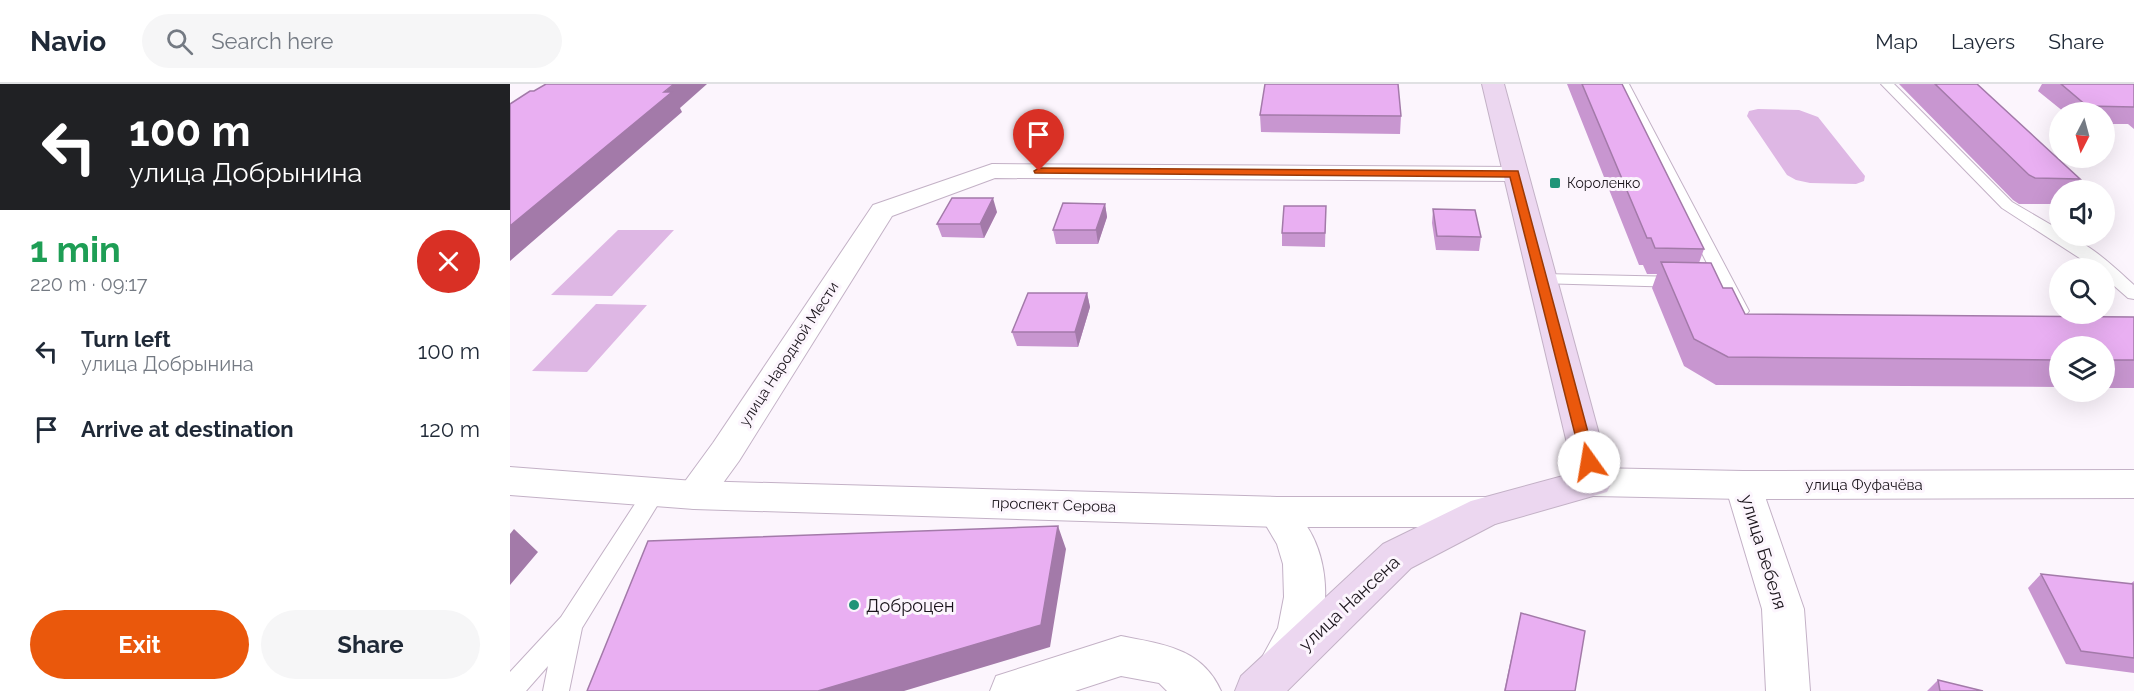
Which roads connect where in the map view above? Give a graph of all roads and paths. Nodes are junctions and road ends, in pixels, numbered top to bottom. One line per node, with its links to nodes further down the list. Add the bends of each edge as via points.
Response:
1 (1493, 84): 4 (main road)
2 (1623, 84): 6 (lane)
3 (1887, 84): 7 (lane, via 2007,205 2093,258)
4 (1515, 174): 5 (main road); 14 (street, улица Народной Мести, via 992,171 882,211)
5 (1543, 279): 6 (lane); 10 (main road)
6 (1725, 283): 8 (lane, via 1743,318)
7 (2134, 294)
8 (1755, 318)
9 (510, 480): 13 (street, проспект Серова)
10 (1594, 482): 12 (street, улица Фуфачёва); 16 (main road, проспект Серова)
11 (2134, 484): 12 (street, улица Фуфачёва)
12 (1743, 485): 23 (street, улица Бебеля, via 1783,609)
13 (654, 493): 14 (street, проспект Серова); 17 (lane)
14 (694, 495): 15 (street, проспект Серова)
15 (1277, 512): 16 (street, проспект Серова); 18 (street, via 1295,540 1303,564 1304,597 1298,631)
16 (1484, 512): 18 (main road, улица Нансена, via 1397,555)
17 (570, 625): 19 (lane); 20 (lane)
18 (1267, 681)
19 (510, 690)
20 (556, 691)
21 (1012, 691): 22 (street, via 1121,656 1171,666)
22 (1199, 691)
23 (1788, 691)

